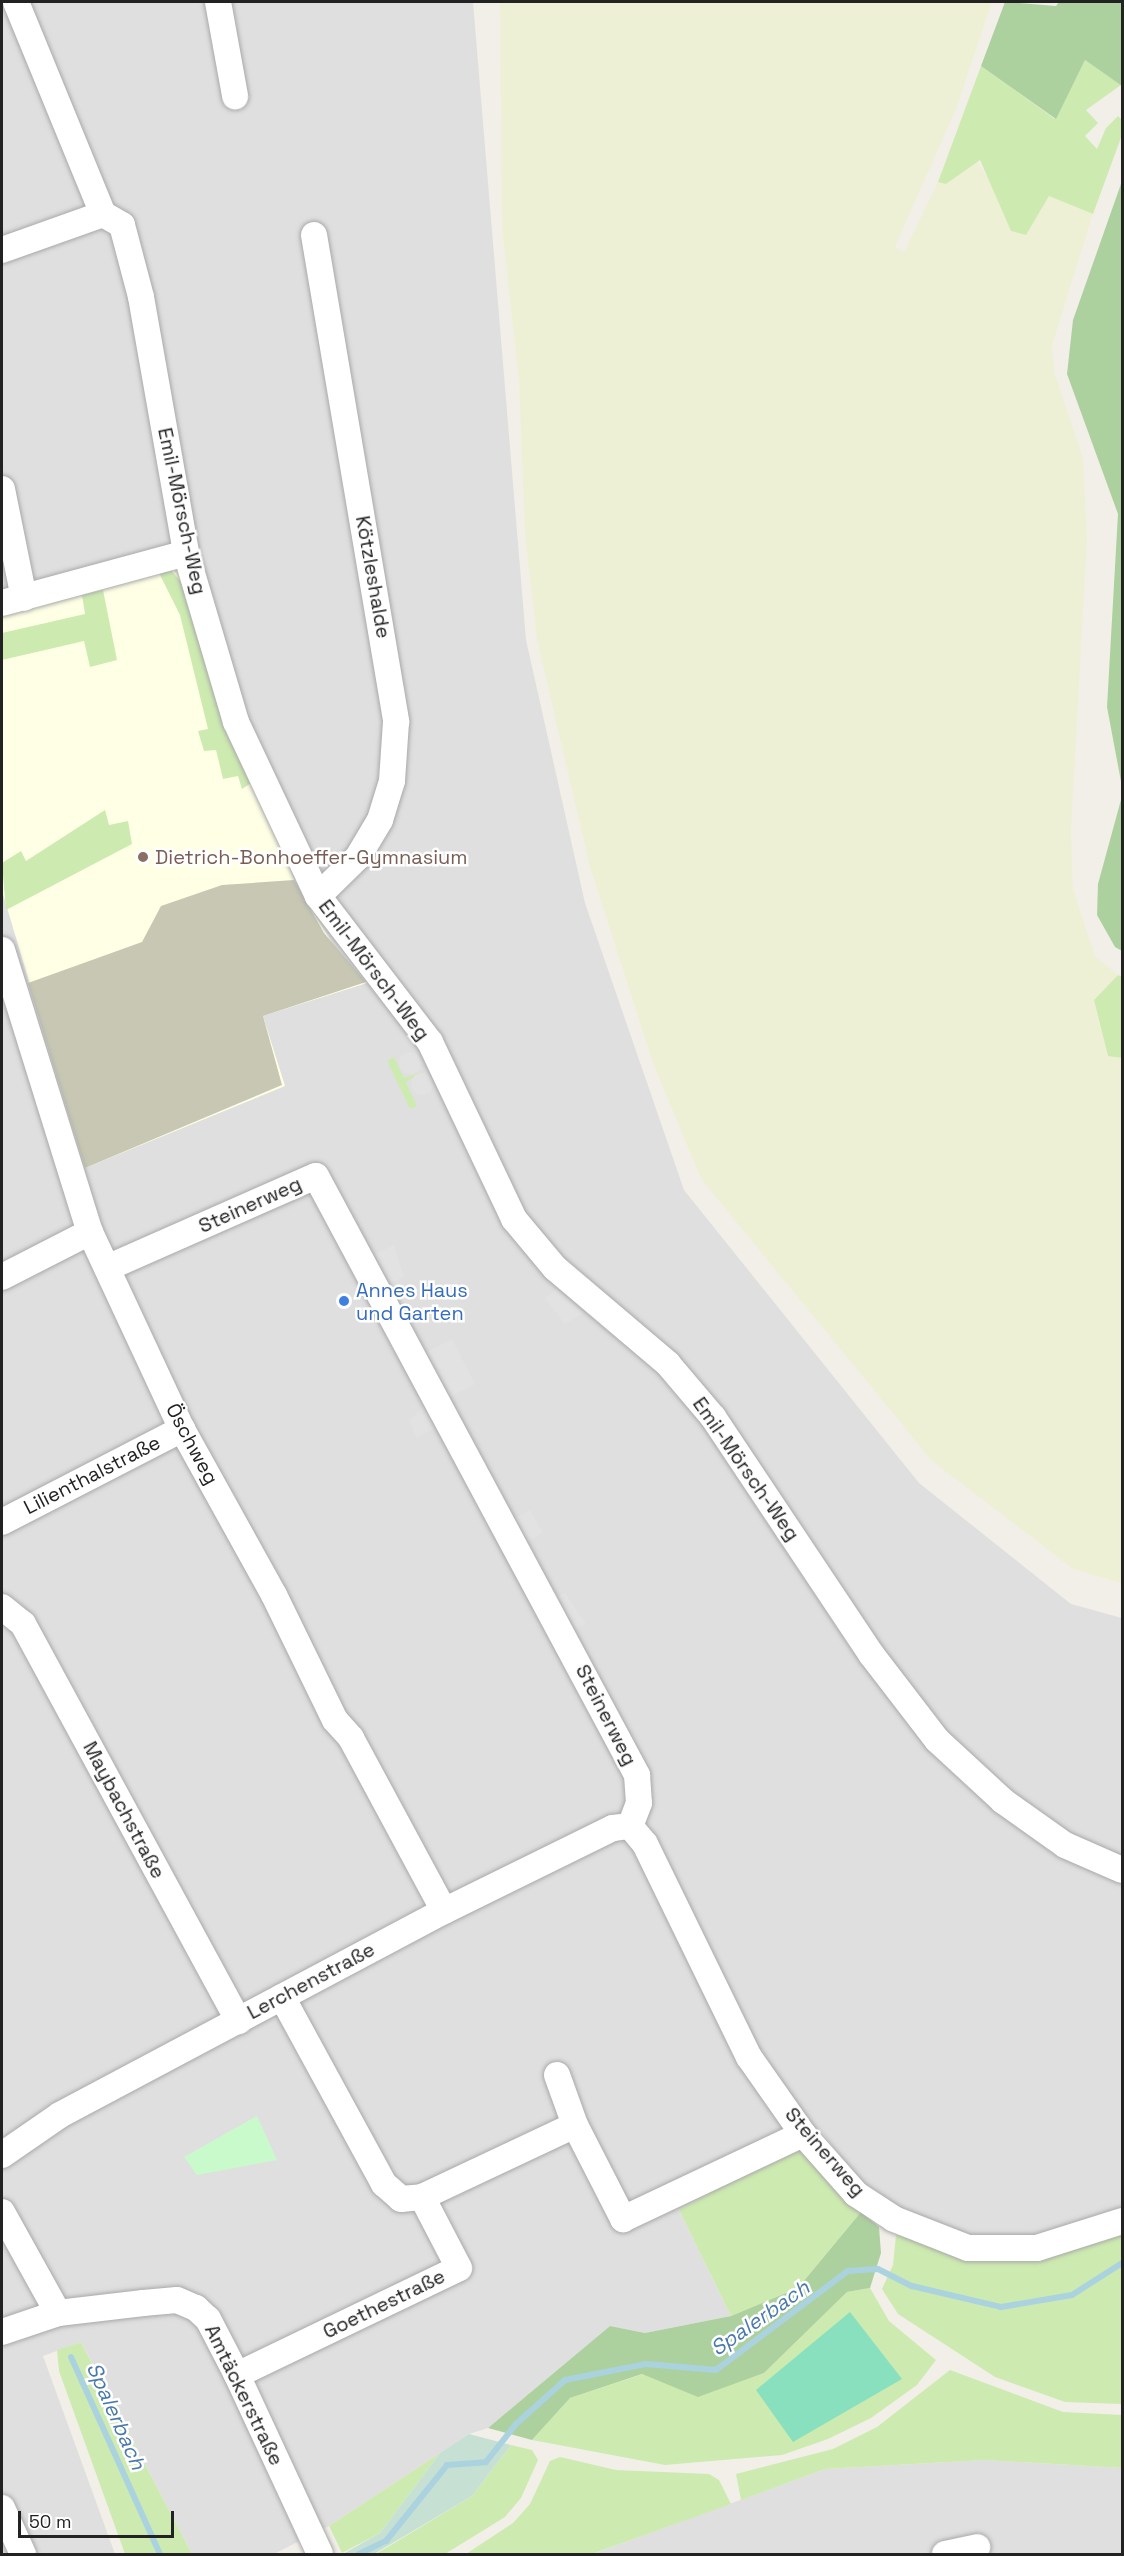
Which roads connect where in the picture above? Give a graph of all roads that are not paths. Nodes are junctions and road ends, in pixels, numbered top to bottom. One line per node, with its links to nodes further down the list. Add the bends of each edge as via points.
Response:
1 (16, 2): 4 (street, Emil-Mörsch-Weg)
2 (218, 2): 3 (street)
3 (235, 96)
4 (103, 214): 6 (street); 8 (street, Emil-Mörsch-Weg, via 122,225 141,297)
5 (314, 235): 10 (street, Kötzleshalde, via 396,722 392,782 380,820 357,857)
6 (2, 250)
7 (2, 489): 9 (street)
8 (186, 553): 9 (street); 10 (street, Emil-Mörsch-Weg, via 236,722)
9 (13, 600)
10 (318, 896): 19 (street, Emil-Mörsch-Weg, via 430,1042 514,1219 555,1268 668,1364 713,1417 871,1654 937,1740 1003,1801 1056,1839)
11 (2, 950): 12 (street, Öschweg)
12 (90, 1232): 13 (street, Öschweg); 14 (street)
13 (107, 1268): 15 (street, Öschweg); 18 (street, Steinerweg, via 316,1176 623,1746 640,1790)
14 (2, 1277)
15 (182, 1429): 16 (street, Lilienthalstraße); 20 (street, Öschweg, via 274,1594 335,1720 351,1738)
16 (2, 1522)
17 (2, 1607): 22 (street, Maybachstraße, via 23,1624)
18 (630, 1826): 20 (street, Lerchenstraße, via 613,1828); 25 (street, Steinerweg, via 645,1844 749,2057)
19 (1122, 1870)
20 (444, 1911): 21 (street, Lerchenstraße)
21 (282, 1997): 22 (street, Lerchenstraße); 27 (street, via 384,2184 401,2199)
22 (239, 2020): 26 (street, Lerchenstraße, via 60,2115)
23 (557, 2075): 24 (street)
24 (575, 2125): 25 (street, via 623,2219); 27 (street)
25 (803, 2134): 29 (street, Steinerweg, via 866,2200 894,2219 968,2248 1037,2248)
26 (2, 2155)
27 (422, 2197): 32 (street, Goethestraße, via 459,2268)
28 (2, 2212): 30 (street)
29 (1122, 2221)
30 (58, 2313): 31 (street, Amtäckerstraße); 32 (street, Amtäckerstraße, via 177,2300 208,2319)
31 (2, 2332)
32 (237, 2375): 35 (street, Amtäckerstraße)
33 (2, 2508): 34 (street)
34 (23, 2554)
35 (320, 2554)

